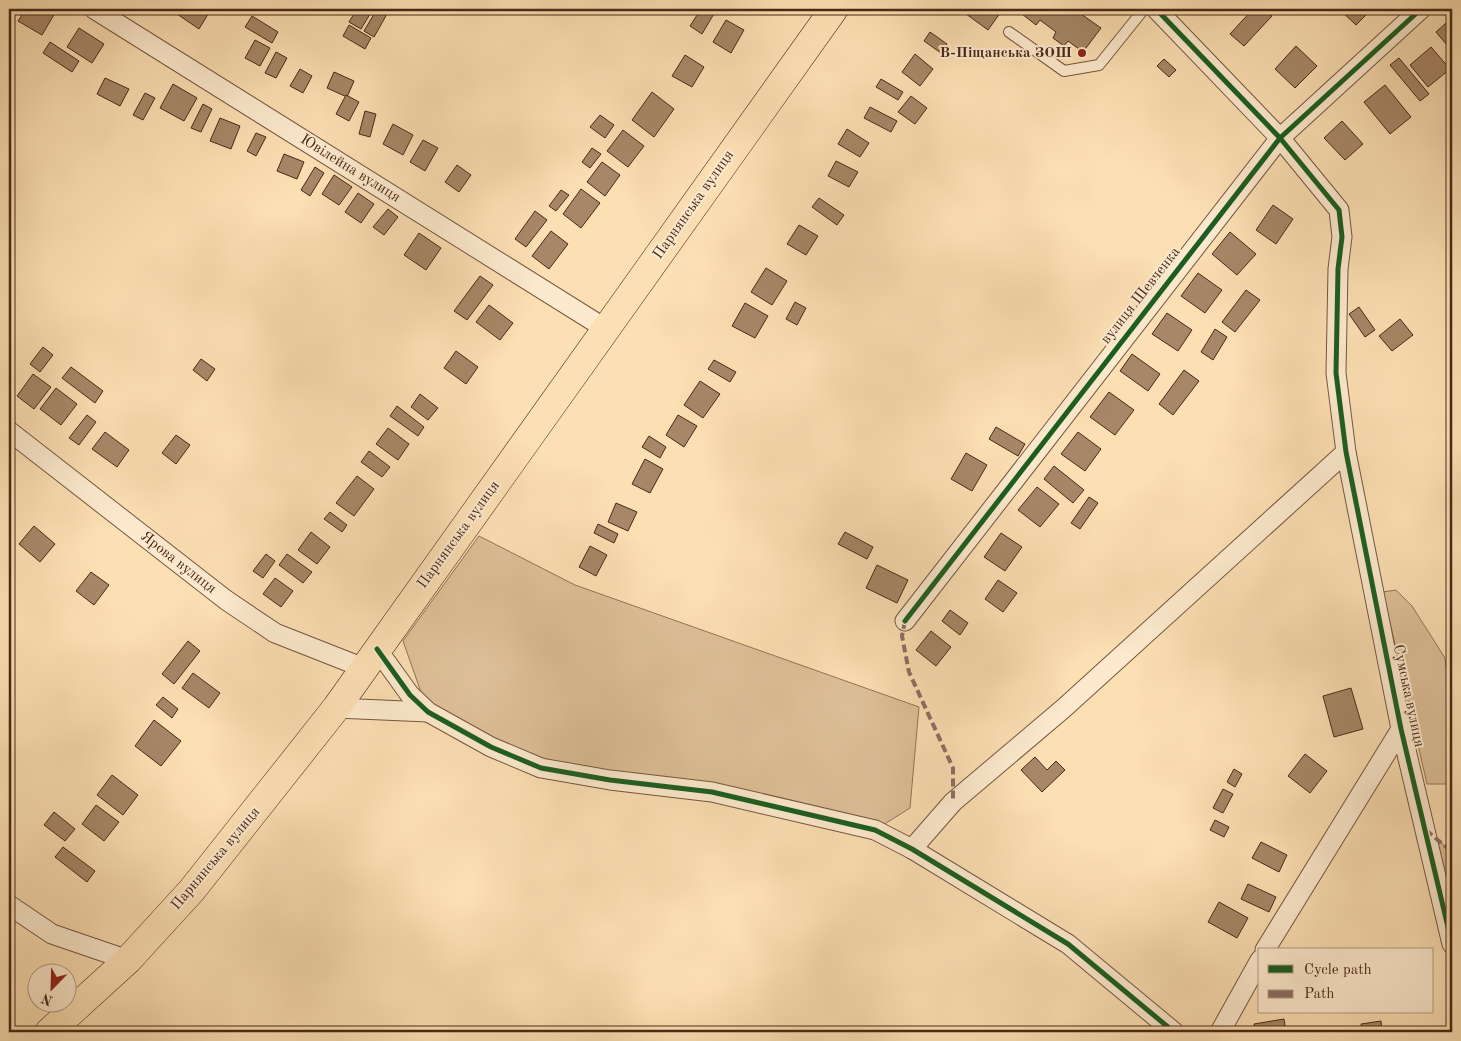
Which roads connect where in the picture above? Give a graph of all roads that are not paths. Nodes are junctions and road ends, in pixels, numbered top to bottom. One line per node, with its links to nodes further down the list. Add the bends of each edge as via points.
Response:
1 (94, 9): 8 (street, Ювілейна вулиця)
2 (834, 9): 8 (main road, Парнянська вулиця)
3 (1144, 9): 6 (lane, via 1099,65 1064,71)
4 (1156, 9): 7 (street, Сумська вулиця)
5 (1421, 9): 7 (street, вулиця Шевченка)
6 (1009, 32)
7 (1280, 138): 10 (street, Сумська вулиця, via 1339,210 1342,237 1338,268 1336,373); 11 (street, вулиця Шевченка)
8 (606, 329): 12 (main road, Парнянська вулиця)
9 (9, 431): 12 (street, Ярова вулиця, via 226,600 275,633)
10 (1346, 452): 15 (street, Сумська вулиця); 16 (street, via 1064,708 953,802)
11 (905, 622)
12 (370, 659): 13 (main road, Парнянська вулиця); 14 (street)
13 (336, 708): 14 (street); 20 (main road, Парнянська вулиця, via 192,890)
14 (428, 712): 16 (street, via 491,748 541,768 717,793 875,830)
15 (1401, 730): 18 (street, Сумська вулиця); 19 (street)
16 (912, 849): 23 (street, via 1068,944)
17 (9, 905): 20 (street, via 52,934)
18 (1452, 944)
19 (1267, 948)
20 (128, 960): 22 (main road, Парнянська вулиця)
21 (1258, 964): 24 (street)
22 (49, 1032)
23 (1174, 1032)
24 (1220, 1032)

